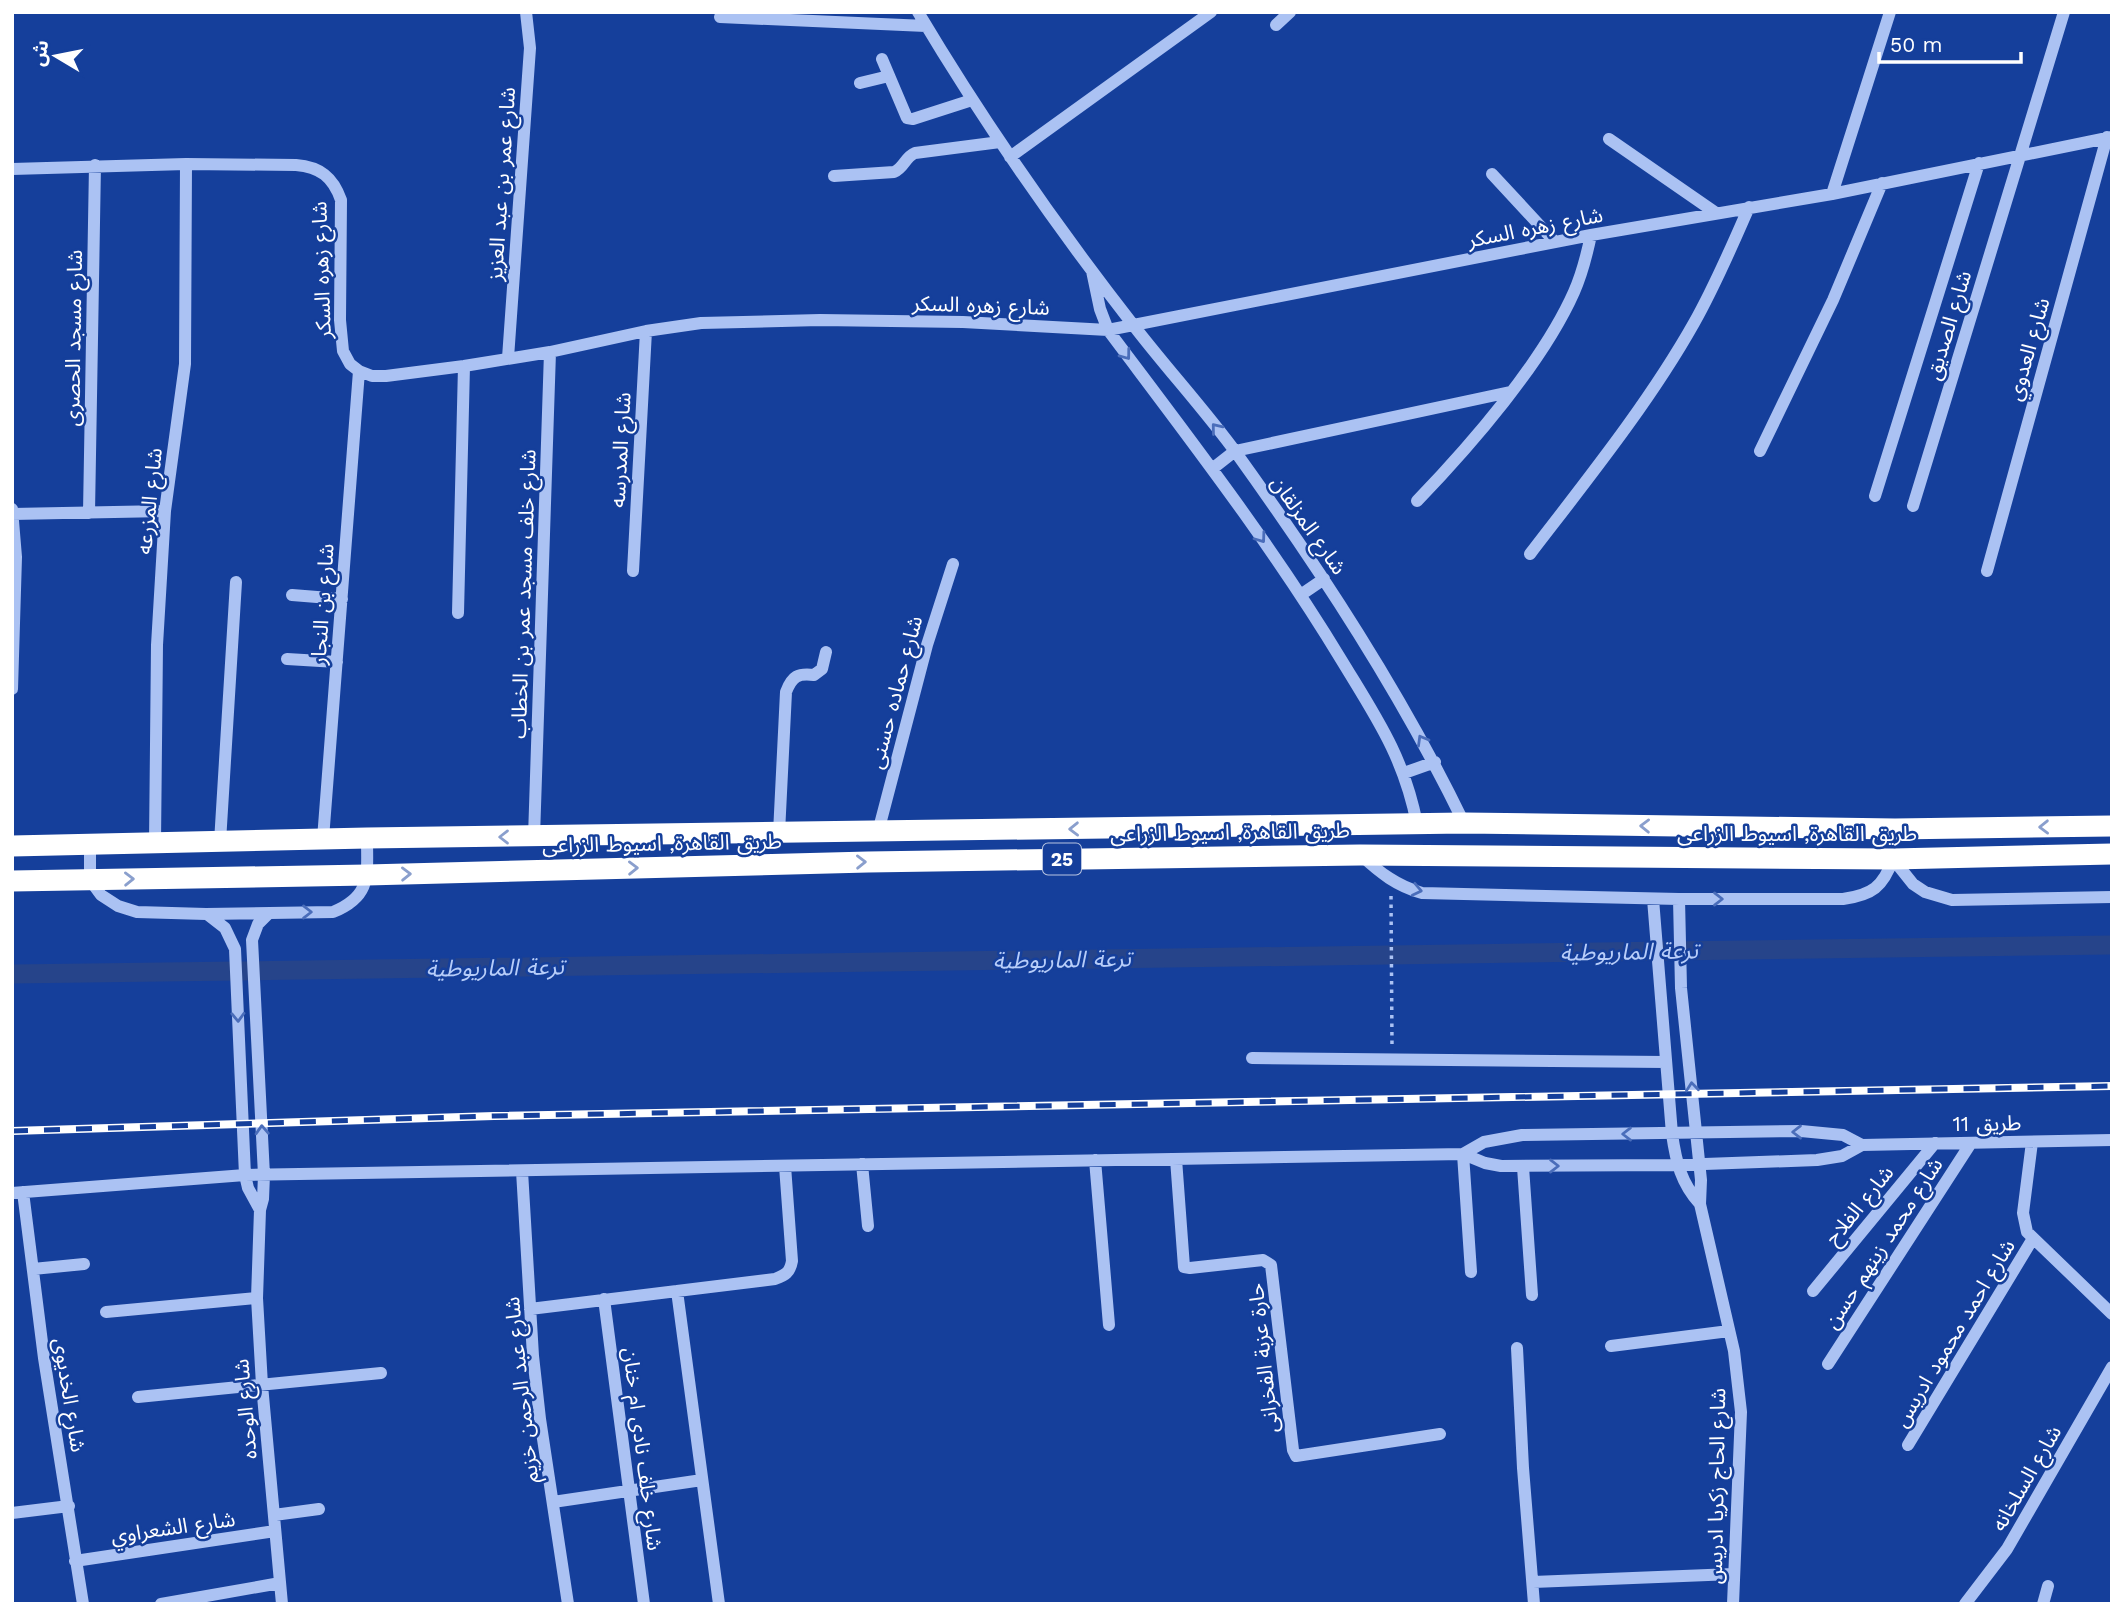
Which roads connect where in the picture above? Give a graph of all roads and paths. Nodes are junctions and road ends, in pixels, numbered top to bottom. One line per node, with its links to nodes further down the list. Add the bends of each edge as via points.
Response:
1 (526, 12): 36 (street, شارع عمر بن عبد العزيز, via 530,48)
2 (918, 12): 9 (street, شارع المزلقان)
3 (1211, 12): 18 (street)
4 (1290, 12): 8 (street)
5 (1890, 12): 26 (street)
6 (2064, 12): 17 (street, شارع الصديق)
7 (720, 17): 9 (street)
8 (1276, 25)
9 (926, 26): 13 (street, شارع المزلقان)
10 (882, 59): 11 (street)
11 (889, 76): 12 (street); 13 (street, via 907,118)
12 (860, 83)
13 (972, 100): 16 (street, شارع المزلقان)
14 (2109, 137): 17 (street, شارع زهره السكر); 52 (street, شارع العدوي)
15 (1609, 139): 28 (street)
16 (1000, 142): 18 (street, شارع المزلقان); 24 (street, via 915,153 894,172)
17 (2020, 155): 19 (street, شارع زهره السكر); 45 (street, شارع الصديق)
18 (1010, 157): 31 (street, شارع المزلقان)
19 (1979, 163): 25 (street, شارع زهره السكر); 43 (street)
20 (186, 164): 21 (street, شارع زهره السكر); 38 (street, شارع زهره السكر, via 311,167 325,173 341,200 343,351); 46 (street, شارع المزرعه, via 186,364)
21 (96, 165): 22 (street, شارع زهره السكر); 48 (street, شارع مسجد الحصرى)
22 (12, 169)
23 (1492, 174): 30 (street)
24 (834, 176)
25 (1882, 183): 26 (street, شارع زهره السكر); 41 (street, via 1833,300)
26 (1832, 194): 27 (street, شارع زهره السكر)
27 (1749, 207): 28 (street, شارع زهره السكر); 49 (street, via 1694,323 1659,379)
28 (1716, 212): 29 (street, شارع زهره السكر)
29 (1591, 235): 30 (street, شارع زهره السكر); 39 (street, via 1564,313)
30 (1555, 242): 32 (street, شارع زهره السكر)
31 (1092, 270): 32 (street, شارع المزلقان); 33 (street, شارع المزلقان)
32 (1132, 324): 33 (street, شارع زهره السكر); 40 (street, شارع المزلقان, one-way to 32)
33 (1108, 330): 34 (street, شارع زهره السكر, via 820,320 701,323); 42 (street, شارع المزلقان, one-way to 42)
34 (646, 331): 35 (street, شارع زهره السكر); 51 (street, شارع المدرسه)
35 (550, 352): 36 (street, شارع زهره السكر); 72 (street, شارع خلف مسجد عمر بن الخطاب)
36 (508, 358): 37 (street, شارع زهره السكر)
37 (464, 366): 38 (street, شارع زهره السكر, via 386,376); 58 (street)
38 (359, 371): 57 (street, شارع بن النجار)
39 (1510, 392): 40 (street); 44 (street)
40 (1235, 452): 42 (street); 53 (street, شارع المزلقان)
41 (1760, 452)
42 (1212, 469): 55 (street, شارع المزلقان, one-way to 55)
43 (1875, 496)
44 (1417, 501)
45 (1913, 506)
46 (165, 511): 48 (street); 76 (street, شارع المزرعه, via 157,653)
47 (13, 513): 48 (street); 62 (street)
48 (89, 513)
49 (1530, 554)
50 (953, 564): 70 (street, شارع حماده حسنى)
51 (633, 571)
52 (1987, 571)
53 (1324, 579): 55 (street); 63 (street, شارع المزلقان, one-way to 53)
54 (236, 582): 75 (street)
55 (1302, 594): 64 (street, شارع المزلقان, via 1388,737)
56 (292, 595): 57 (street)
57 (342, 599): 61 (street, شارع بن النجار)
58 (458, 613)
59 (826, 652): 71 (street, via 822,668 814,675 791,679 786,692)
60 (287, 659): 61 (street)
61 (337, 662): 74 (street, شارع بن النجار)
62 (12, 690)
63 (1435, 762): 64 (street); 65 (street, شارع المزلقان)
64 (1404, 773): 66 (street, شارع المزلقان)
65 (1464, 823): 66 (highway, طريق القاهرة, اسيوط الزراعى / 25); 69 (highway, طريق القاهرة, اسيوط الزراعى / 25, one-way to 65)
66 (1417, 824): 67 (highway, طريق القاهرة, اسيوط الزراعى / 25)
67 (1354, 826): 70 (highway, طريق القاهرة, اسيوط الزراعى / 25, one-way to 70); 80 (highway)
68 (2112, 826): 69 (highway, طريق القاهرة, اسيوط الزراعى / 25, one-way to 69)
69 (1895, 829): 81 (highway)
70 (878, 832): 71 (highway, طريق القاهرة, اسيوط الزراعى / 25)
71 (779, 833): 72 (highway, طريق القاهرة, اسيوط الزراعى / 25)
72 (534, 837): 73 (highway, طريق القاهرة, اسيوط الزراعى / 25, one-way to 73)
73 (367, 838): 74 (highway, طريق القاهرة, اسيوط الزراعى / 25); 82 (street)
74 (323, 839): 75 (highway, طريق القاهرة, اسيوط الزراعى / 25)
75 (220, 842): 76 (highway, طريق القاهرة, اسيوط الزراعى / 25)
76 (155, 843): 77 (highway, طريق القاهرة, اسيوط الزراعى / 25)
77 (90, 844): 78 (highway, طريق القاهرة, اسيوط الزراعى / 25); 83 (street)
78 (12, 846)
79 (2112, 854): 81 (highway, طريق القاهرة, اسيوط الزراعى / 25)
80 (1360, 855): 81 (highway, طريق القاهرة, اسيوط الزراعى / 25); 82 (highway, طريق القاهرة, اسيوط الزراعى / 25, one-way to 80); 86 (street, one-way to 86, via 1391,880 1422,893)
81 (1893, 859): 85 (street, via 1913,884 1952,900); 87 (street, one-way to 81, via 1861,897 1887,877)
82 (367, 875): 83 (highway, طريق القاهرة, اسيوط الزراعى / 25, one-way to 82); 88 (street, one-way to 82, via 333,912 350,905 362,892)
83 (90, 880): 84 (highway, طريق القاهرة, اسيوط الزراعى / 25); 89 (street, via 101,895 137,912)
84 (12, 881)
85 (2112, 897)
86 (1653, 899): 87 (street); 93 (street, شارع الحاج زكريا ادريس)
87 (1679, 899): 94 (street, شارع الحاج زكريا ادريس, one-way to 87, via 1681,988)
88 (269, 912): 89 (street); 111 (street, شارع الوحده, one-way to 88, via 251,948 258,925)
89 (206, 914): 110 (street, شارع الوحده, one-way to 110, via 225,928 235,949)
90 (1391, 918): 91 (path)
91 (1392, 1030)
92 (1252, 1058): 93 (street)
93 (1666, 1062): 95 (street, شارع الحاج زكريا ادريس)
94 (1696, 1133): 95 (street, طريق 11); 100 (street, طريق 11, one-way to 94, via 1823,1132); 105 (street, شارع الحاج زكريا ادريس)
95 (1672, 1134): 101 (street, طريق 11, one-way to 101, via 1522,1135 1484,1142); 107 (street, شارع الحاج زكريا ادريس)
96 (2112, 1140): 97 (street, طريق 11)
97 (2032, 1142): 99 (street, طريق 11); 116 (street, via 2023,1213)
98 (1935, 1143): 99 (street, طريق 11); 100 (street, طريق 11); 121 (street, شارع الفلاح)
99 (1971, 1143): 132 (street, شارع محمد زينهم حسن)
100 (1862, 1145): 105 (street, طريق 11, via 1842,1156 1817,1160)
101 (1463, 1154): 102 (street); 108 (street, طريق 11, via 1485,1163); 119 (street)
102 (1176, 1159): 103 (street); 137 (street, حارة عزبة الفخرانى, via 1184,1267 1262,1260 1272,1265 1296,1456)
103 (1095, 1160): 104 (street); 128 (street)
104 (862, 1164): 106 (street); 115 (street)
105 (1699, 1165): 107 (street, طريق 11); 113 (street, شارع الحاج زكريا ادريس)
106 (785, 1166): 109 (street); 120 (street, via 791,1269 775,1279)
107 (1676, 1166): 108 (street, طريق 11, one-way to 107); 113 (street, شارع الحاج زكريا ادريس)
108 (1522, 1167): 122 (street)
109 (522, 1171): 111 (street); 125 (street, شارع عبد الرحمن خزيم)
110 (245, 1175): 111 (street); 112 (street); 114 (street, شارع الوحده)
111 (264, 1175): 114 (street, شارع الوحده)
112 (18, 1192): 118 (street, شارع الخديوى)
113 (1700, 1204): 129 (street, شارع الحاج زكريا ادريس)
114 (260, 1210): 123 (street, شارع الوحده)
115 (868, 1226)
116 (2032, 1240): 127 (street); 138 (street, شارع احمد محمود ادريس)
117 (84, 1264): 118 (street)
118 (33, 1269): 142 (street, شارع الخديوى)
119 (1471, 1272)
120 (677, 1291): 124 (street); 139 (street)
121 (1813, 1292)
122 (1532, 1296)
123 (257, 1298): 126 (street); 135 (street, شارع الوحده)
124 (604, 1300): 125 (street); 140 (street, شارع خلف نادى ام خنان)
125 (530, 1309): 141 (street, شارع عبد الرحمن خزيم)
126 (106, 1312)
127 (2112, 1314)
128 (1109, 1325)
129 (1730, 1331): 130 (street); 148 (street, شارع الحاج زكريا ادريس, via 1741,1412)
130 (1611, 1346)
131 (1517, 1348): 150 (street)
132 (1828, 1364)
133 (2112, 1367): 160 (street, شارع السلخانه, via 2007,1549)
134 (381, 1373): 135 (street)
135 (262, 1385): 136 (street); 145 (street, شارع الوحده)
136 (138, 1397)
137 (1440, 1434)
138 (1908, 1446)
139 (702, 1480): 140 (street); 157 (street)
140 (629, 1491): 141 (street); 156 (street, شارع خلف نادى ام خنان)
141 (553, 1502): 155 (street, شارع عبد الرحمن خزيم)
142 (69, 1506): 144 (street); 147 (street, شارع الخديوى)
143 (319, 1509): 145 (street)
144 (12, 1513)
145 (274, 1515): 146 (street, شارع الوحده)
146 (275, 1531): 147 (street, شارع الشعراوي); 149 (street, شارع الوحده)
147 (75, 1560): 152 (street, شارع الخديوى)
148 (1733, 1574): 150 (street); 159 (street, شارع الحاج زكريا ادريس)
149 (280, 1583): 153 (street); 154 (street, شارع الوحده)
150 (1533, 1583): 158 (street)
151 (2048, 1586): 161 (street)
152 (83, 1604)
153 (161, 1604)
154 (282, 1604)
155 (568, 1604)
156 (644, 1604)
157 (719, 1604)
158 (1534, 1604)
159 (1733, 1604)
160 (1965, 1604)
161 (2043, 1604)

